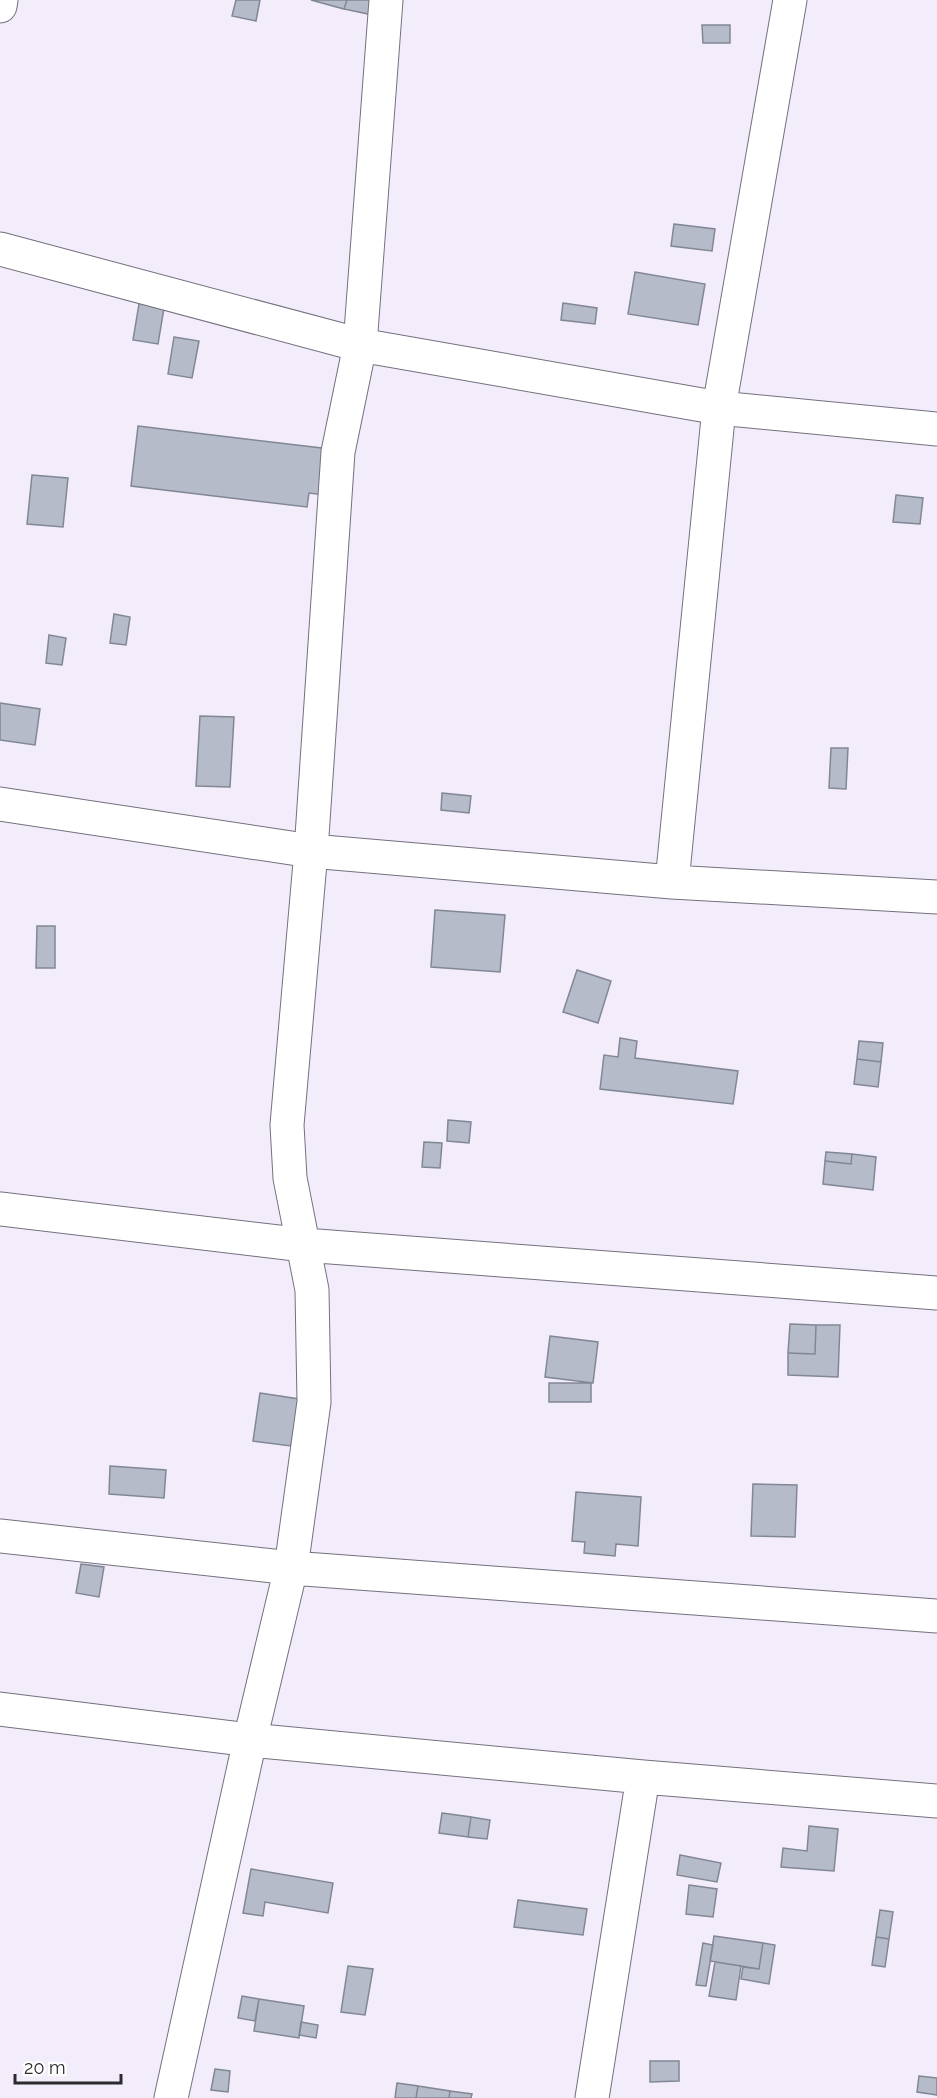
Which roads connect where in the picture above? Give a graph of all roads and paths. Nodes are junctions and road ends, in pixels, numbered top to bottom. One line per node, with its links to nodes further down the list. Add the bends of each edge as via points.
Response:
1 (2, 0): 4 (street)
2 (386, 0): 6 (street)
3 (790, 0): 7 (street)
4 (0, 6)
5 (0, 249): 6 (street)
6 (360, 345): 7 (street); 10 (street, via 338,452)
7 (718, 408): 8 (street); 11 (street)
8 (937, 429)
9 (0, 804): 10 (street)
10 (311, 851): 11 (street); 14 (street, via 288,1125 290,1178)
11 (672, 882): 12 (street)
12 (937, 897)
13 (0, 1209): 14 (street)
14 (304, 1245): 15 (street); 17 (street, via 312,1290 314,1402)
15 (937, 1293)
16 (0, 1536): 17 (street)
17 (291, 1568): 18 (street); 20 (street)
18 (937, 1616)
19 (0, 1710): 20 (street)
20 (250, 1740): 21 (street); 23 (street)
21 (643, 1777): 22 (street); 24 (street)
22 (937, 1801)
23 (171, 2098)
24 (592, 2098)

